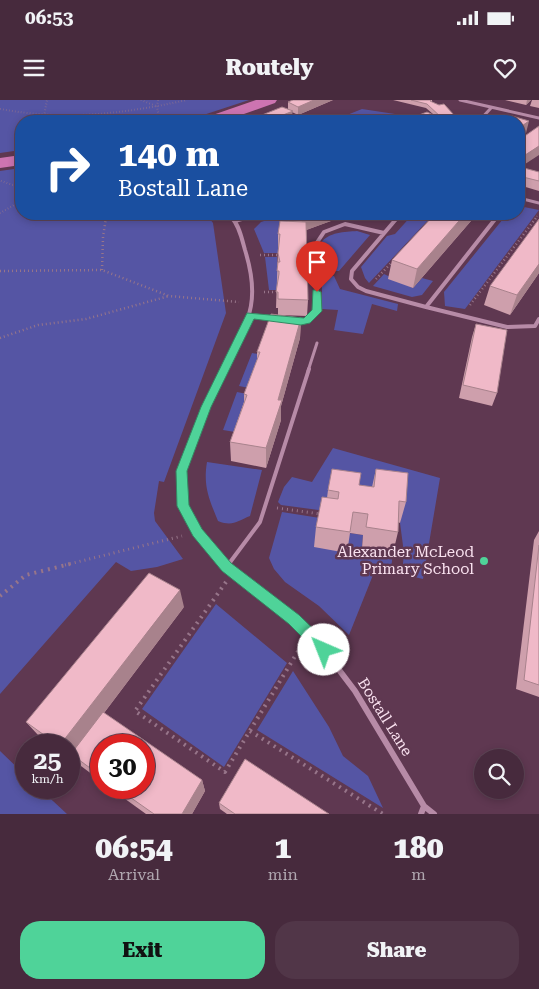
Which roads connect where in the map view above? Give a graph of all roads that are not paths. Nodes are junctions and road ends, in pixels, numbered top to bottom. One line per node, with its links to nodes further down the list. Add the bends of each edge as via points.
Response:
1 (270, 100): 4 (main road)
2 (460, 100): 3 (street)
3 (491, 108): 5 (street); 6 (street)
4 (227, 115)
5 (485, 115)
6 (525, 115)
7 (525, 115): 8 (street)
8 (539, 118)
9 (15, 161): 10 (main road)
10 (0, 163)
11 (525, 200): 12 (street)
12 (539, 204)
13 (237, 220): 16 (street)
14 (395, 220): 17 (street)
15 (495, 220): 18 (street)
16 (234, 221): 19 (street, Bostall Lane, via 251,268 254,286)
17 (384, 232): 18 (street, via 352,271 351,279 366,291); 22 (street, via 345,224 324,232 316,244 317,311 307,320)
18 (426, 307): 20 (street, via 507,327 535,326)
19 (250, 315): 21 (street); 24 (street, Bostall Lane, via 206,407 182,471 183,506 198,532)
20 (539, 319)
21 (284, 320)
22 (293, 321)
23 (317, 343): 24 (lane, via 260,522)
24 (227, 567): 25 (street, Bostall Lane, via 283,610 324,650 355,691)
25 (424, 806): 26 (street); 27 (street, Bostall Lane)
26 (421, 814)
27 (434, 814)

